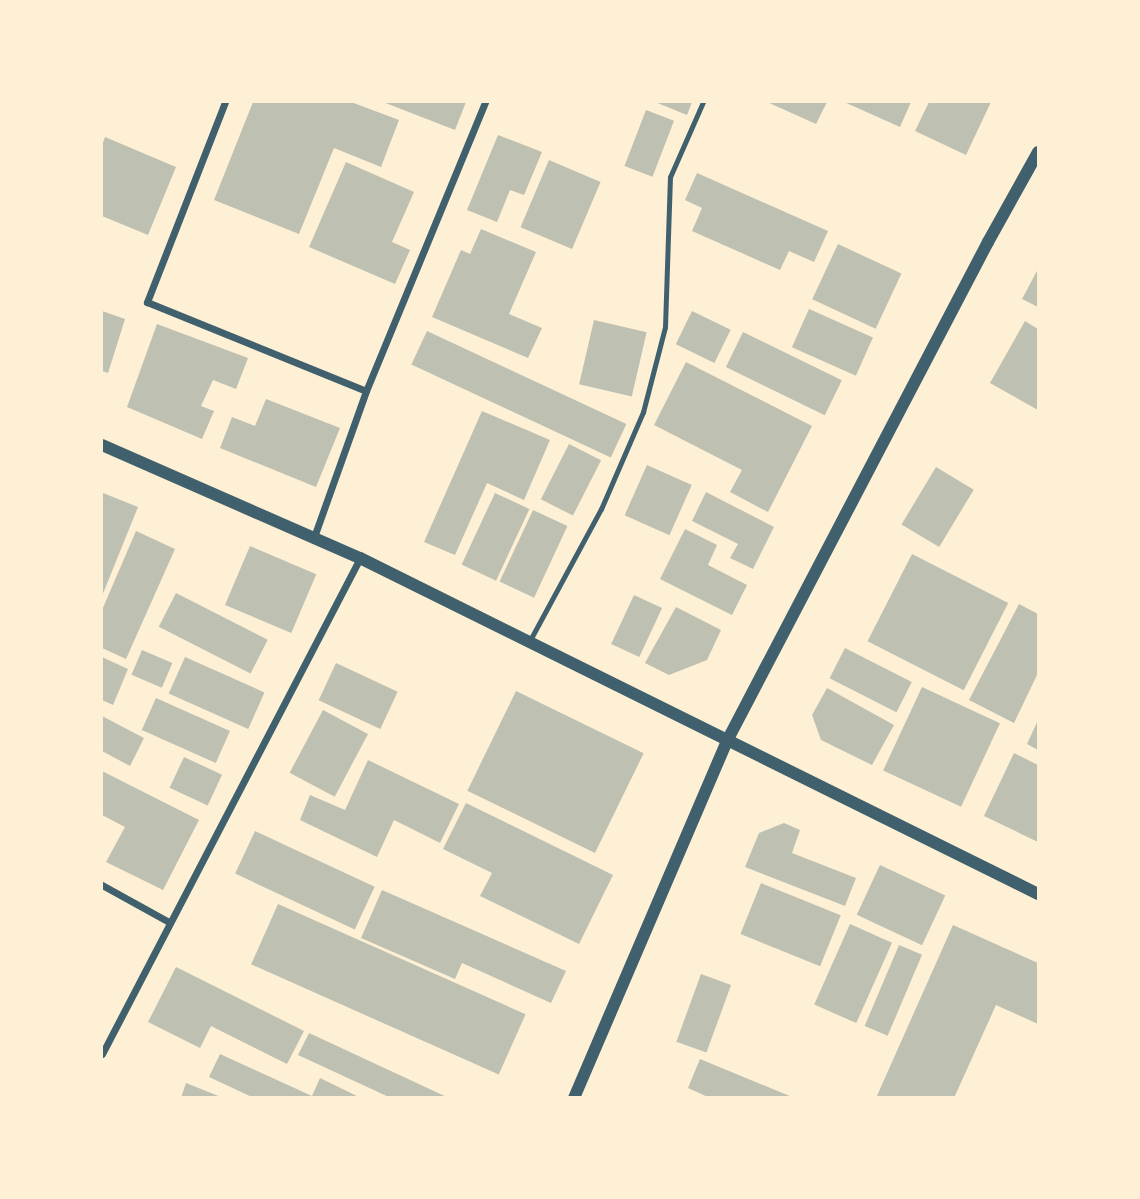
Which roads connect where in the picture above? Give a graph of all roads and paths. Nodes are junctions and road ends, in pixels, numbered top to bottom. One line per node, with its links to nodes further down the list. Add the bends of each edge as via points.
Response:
1 (225, 102): 5 (street, via 147,302)
2 (485, 102): 5 (street)
3 (703, 102): 9 (lane, via 670,177 665,327 643,412 601,509)
4 (1038, 152): 10 (street)
5 (366, 391): 7 (street)
6 (102, 445): 7 (street)
7 (314, 537): 8 (street)
8 (360, 558): 9 (street); 13 (street)
9 (529, 642): 10 (street)
10 (727, 741): 12 (street); 15 (street)
11 (102, 885): 13 (street)
12 (1038, 894)
13 (169, 922): 14 (street)
14 (102, 1054)
15 (574, 1097)

